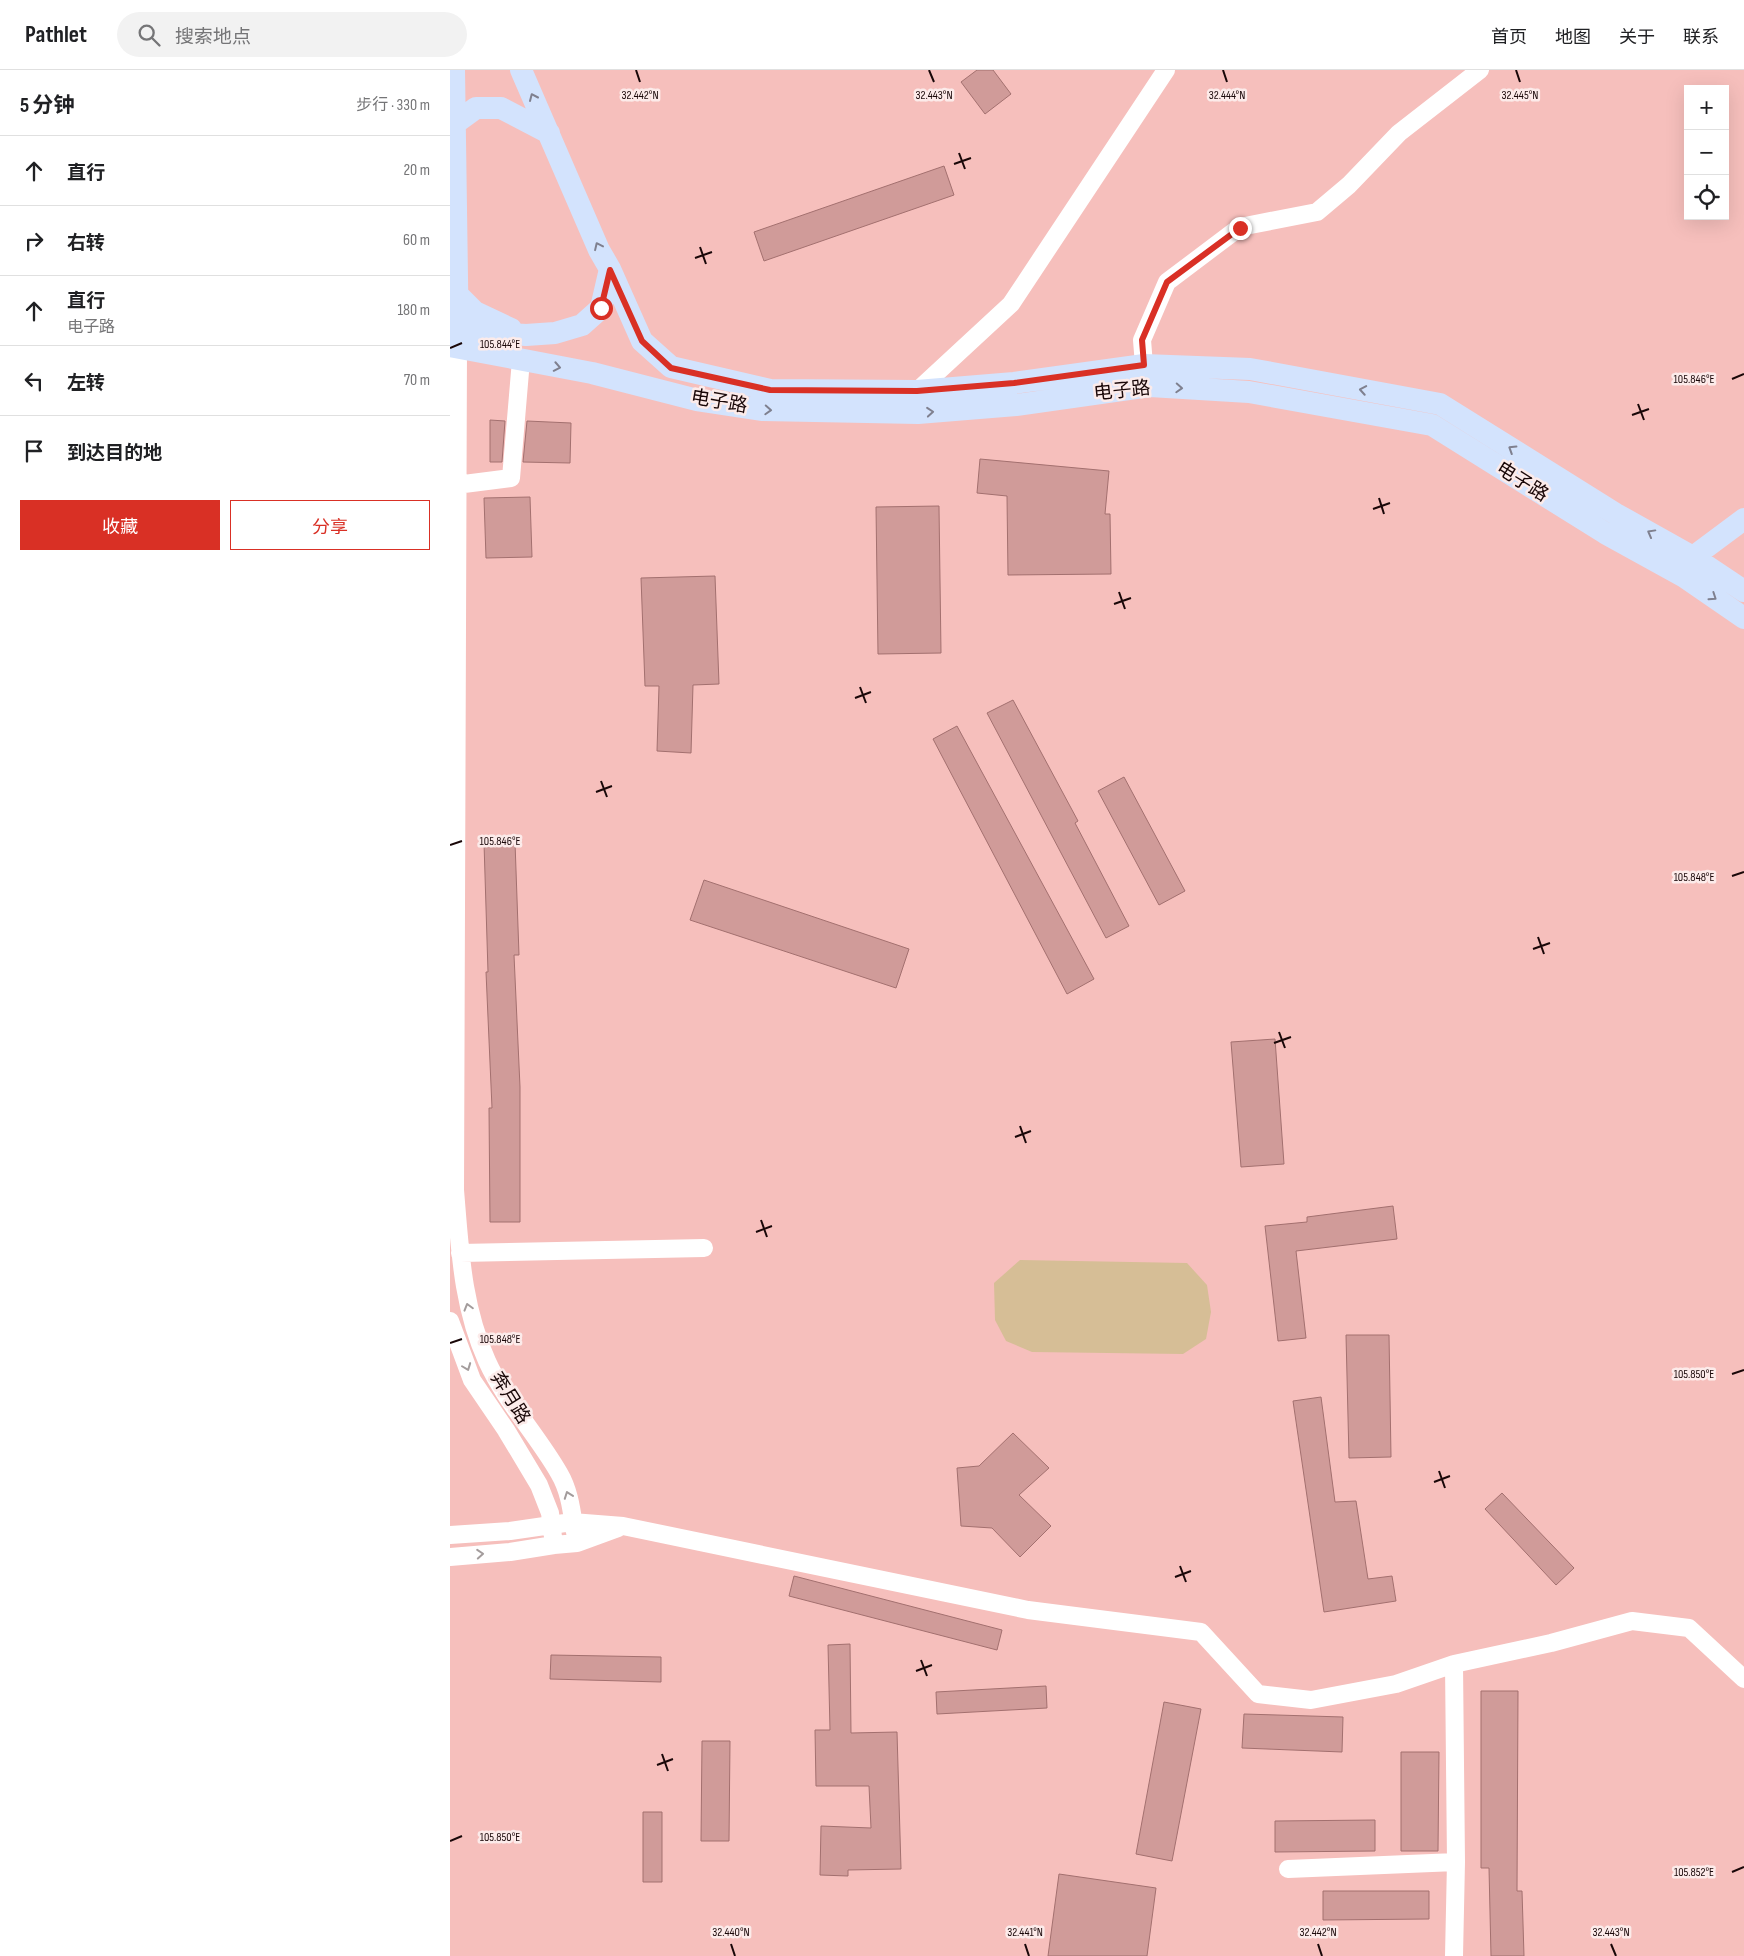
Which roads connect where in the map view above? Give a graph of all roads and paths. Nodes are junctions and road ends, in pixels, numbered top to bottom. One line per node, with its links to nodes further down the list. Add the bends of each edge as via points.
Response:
1 (454, 70): 5 (main road)
2 (521, 70): 6 (main road, 电子路, one-way to 2)
3 (1166, 70): 13 (street, via 1011,304)
4 (1480, 70): 12 (street, via 1399,133 1349,185 1317,212 1240,228 1167,282 1142,340)
5 (454, 124): 6 (main road, via 476,108 501,108); 8 (main road)
6 (549, 133): 7 (main road, 电子路, one-way to 6)
7 (610, 270): 9 (main road, via 601,308 582,325 555,333); 13 (main road, 电子路, via 642,341 671,368 770,390)
8 (458, 295): 9 (main road, via 475,312); 10 (main road)
9 (526, 336): 10 (main road)
10 (454, 338): 11 (main road, 电子路); 14 (street, 奔月路)
11 (521, 360): 14 (street, via 511,478); 18 (main road, 电子路, one-way to 18, via 592,373 697,400 763,410 918,413 1016,405 1150,386 1249,392 1422,424 1432,426 1605,533)
12 (1144, 365): 13 (main road, 电子路, via 1014,383); 17 (main road, 电子路, one-way to 12, via 1616,514 1440,404 1250,369)
13 (917, 391)
14 (456, 485): 22 (street, 奔月路, via 455,1190)
15 (1744, 519): 17 (main road)
16 (1744, 535): 17 (main road)
17 (1693, 556): 18 (main road); 19 (main road, 电子路)
18 (1683, 576): 20 (main road, 电子路, one-way to 20)
19 (1744, 591)
20 (1744, 618)
21 (704, 1248): 22 (street)
22 (460, 1253): 24 (street, 奔月路, one-way to 22, via 572,1505 560,1474 487,1362 466,1302)
23 (450, 1321): 25 (street, one-way to 25, via 472,1380 540,1485)
24 (572, 1522): 25 (street); 26 (street); 28 (street, 奔月路)
25 (551, 1525): 27 (street); 29 (street)
26 (623, 1526): 28 (street); 31 (street, via 1028,1610 1201,1632 1258,1694 1311,1700 1396,1684)
27 (450, 1535)
28 (577, 1543): 29 (street)
29 (554, 1544): 30 (street, one-way to 29, via 510,1552)
30 (450, 1556)
31 (1454, 1664): 32 (street, via 1632,1621 1690,1628); 33 (street)
32 (1744, 1680)
33 (1456, 1862): 34 (street); 35 (street)
34 (1288, 1868)
35 (1454, 1956)

